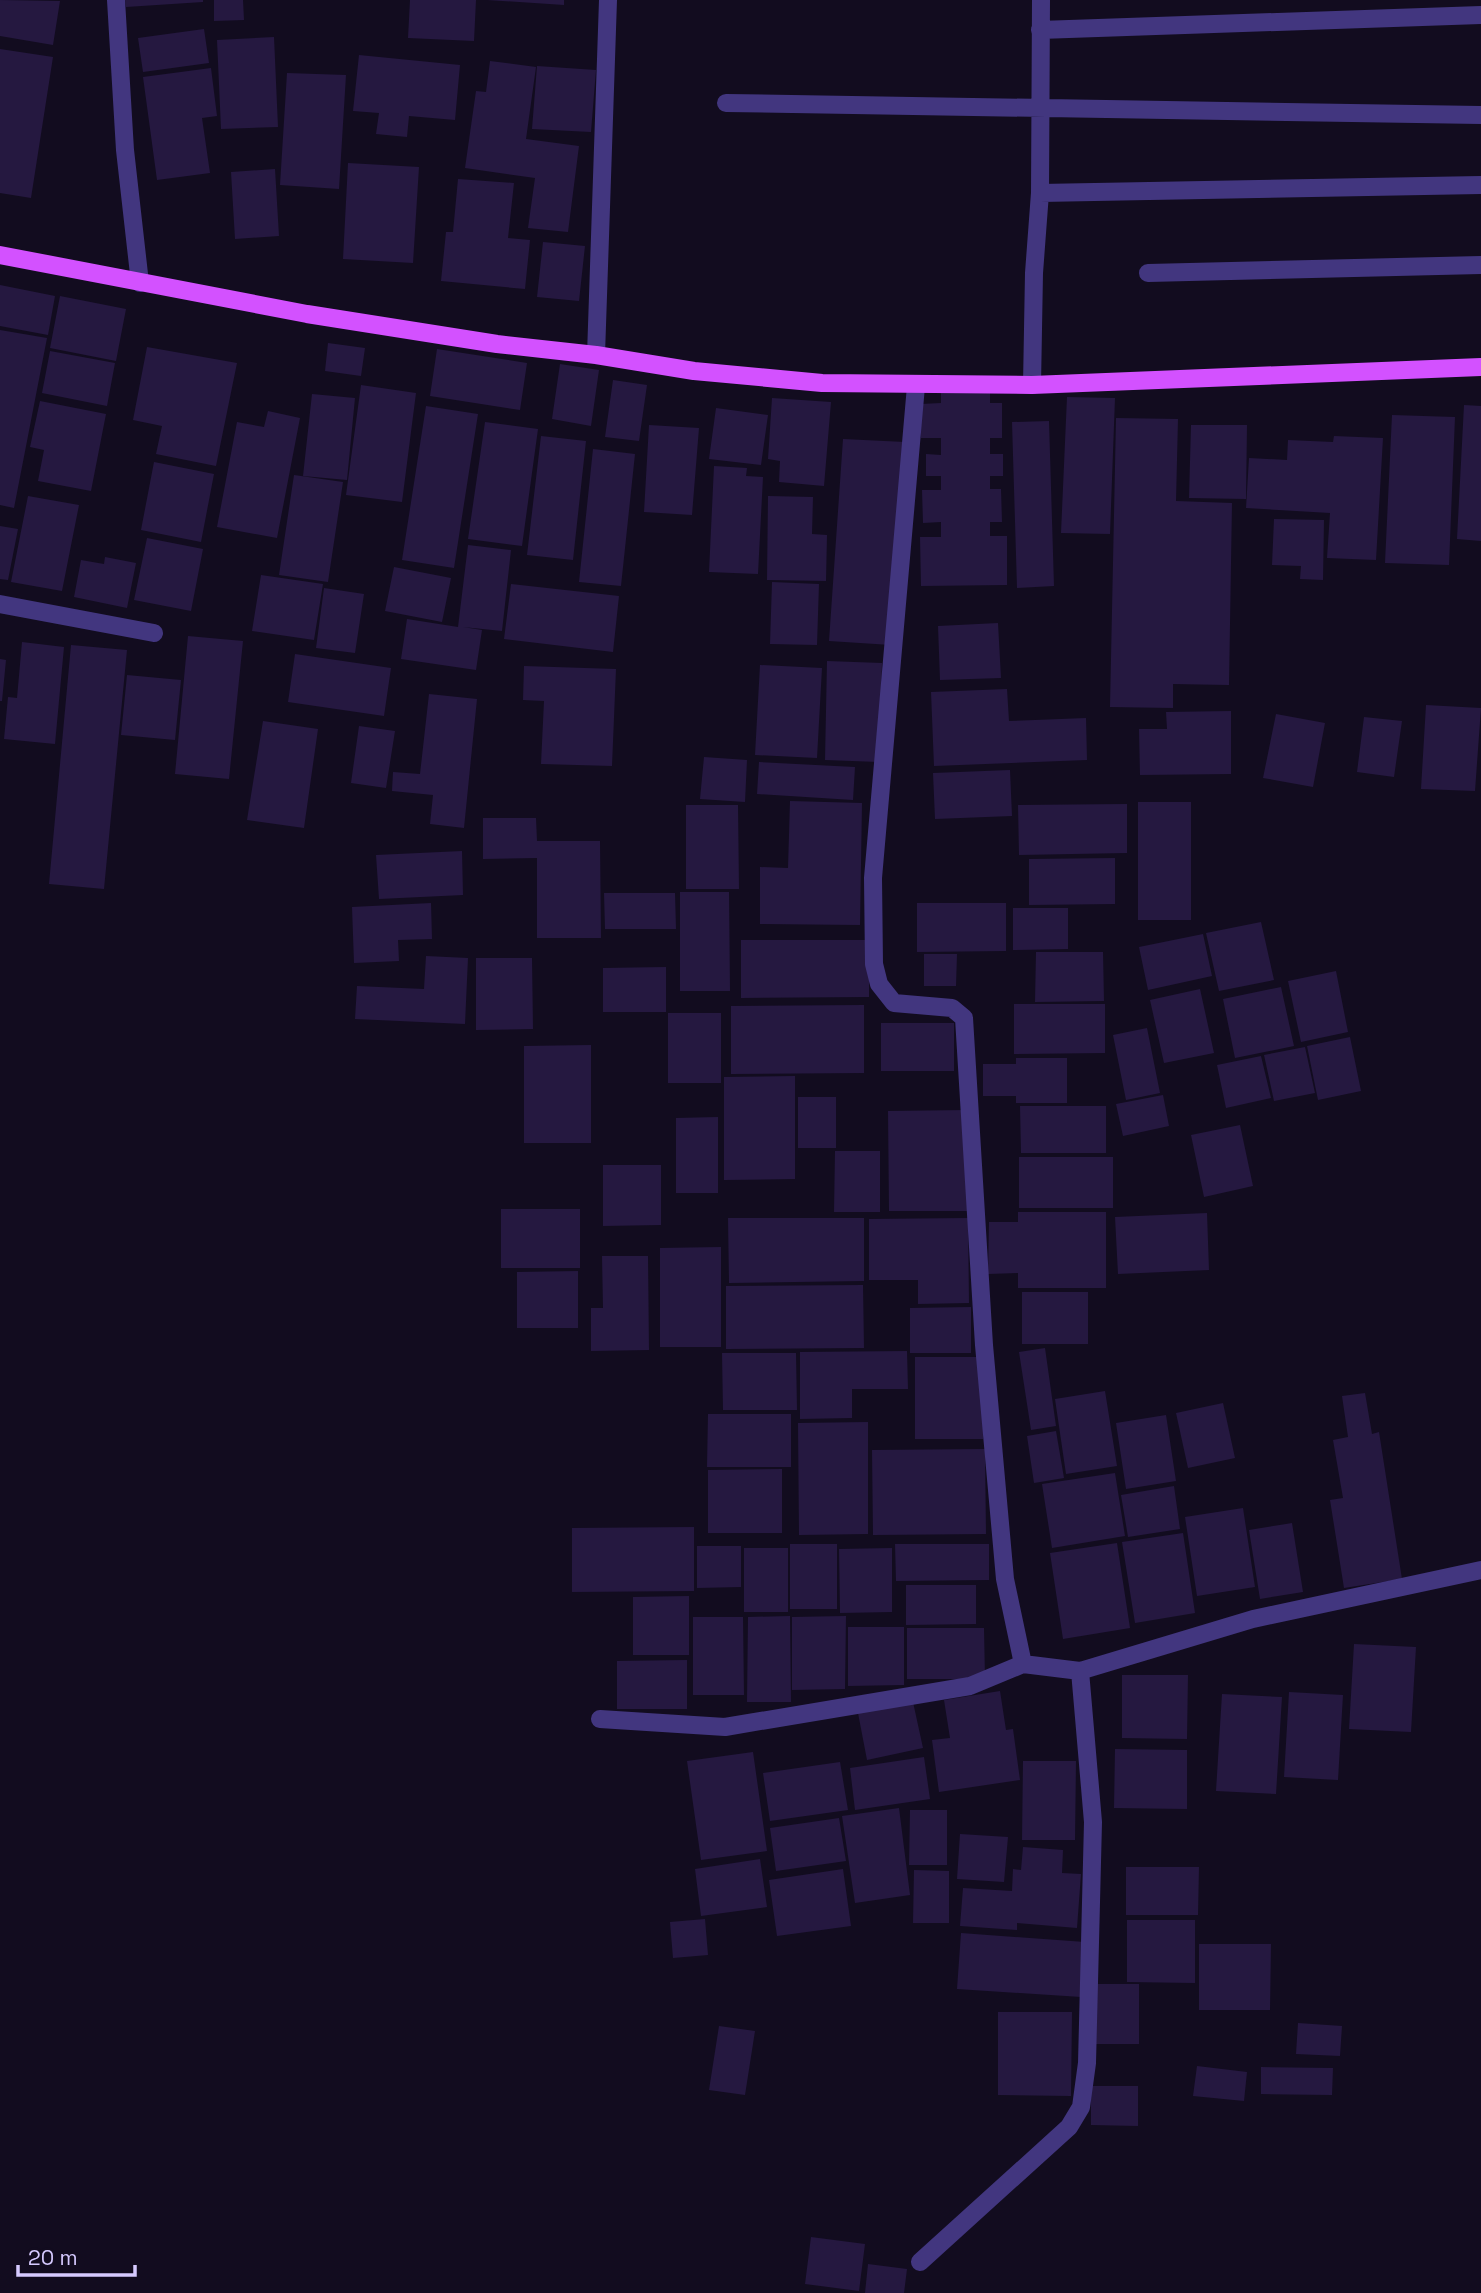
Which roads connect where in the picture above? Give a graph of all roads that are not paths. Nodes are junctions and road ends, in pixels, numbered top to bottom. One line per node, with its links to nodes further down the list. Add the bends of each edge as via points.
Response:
1 (116, 0): 14 (street, via 125,149)
2 (608, 0): 15 (street)
3 (1041, 0): 5 (street)
4 (1481, 15): 5 (street)
5 (1040, 30): 7 (street)
6 (726, 103): 7 (street)
7 (1039, 107): 8 (street); 10 (street)
8 (1481, 115)
9 (1481, 185): 10 (street)
10 (1040, 193): 17 (street)
11 (0, 255): 14 (main road)
12 (1481, 265): 13 (street)
13 (1148, 274)
14 (140, 283): 15 (main road, via 456,338)
15 (596, 355): 18 (main road, via 694,372)
16 (1481, 367): 17 (main road)
17 (1032, 385): 18 (main road)
18 (916, 386): 22 (street, via 873,878 874,964 879,984 894,1003 952,1008 964,1018 984,1345 1004,1566)
19 (0, 604): 20 (street)
20 (154, 633)
21 (1481, 1570): 23 (street, via 1252,1619)
22 (1023, 1664): 23 (street); 24 (street, via 970,1686 725,1727)
23 (1080, 1671): 25 (street, via 1093,1822 1087,2063 1081,2107 1069,2127)
24 (600, 1719)
25 (920, 2262)

